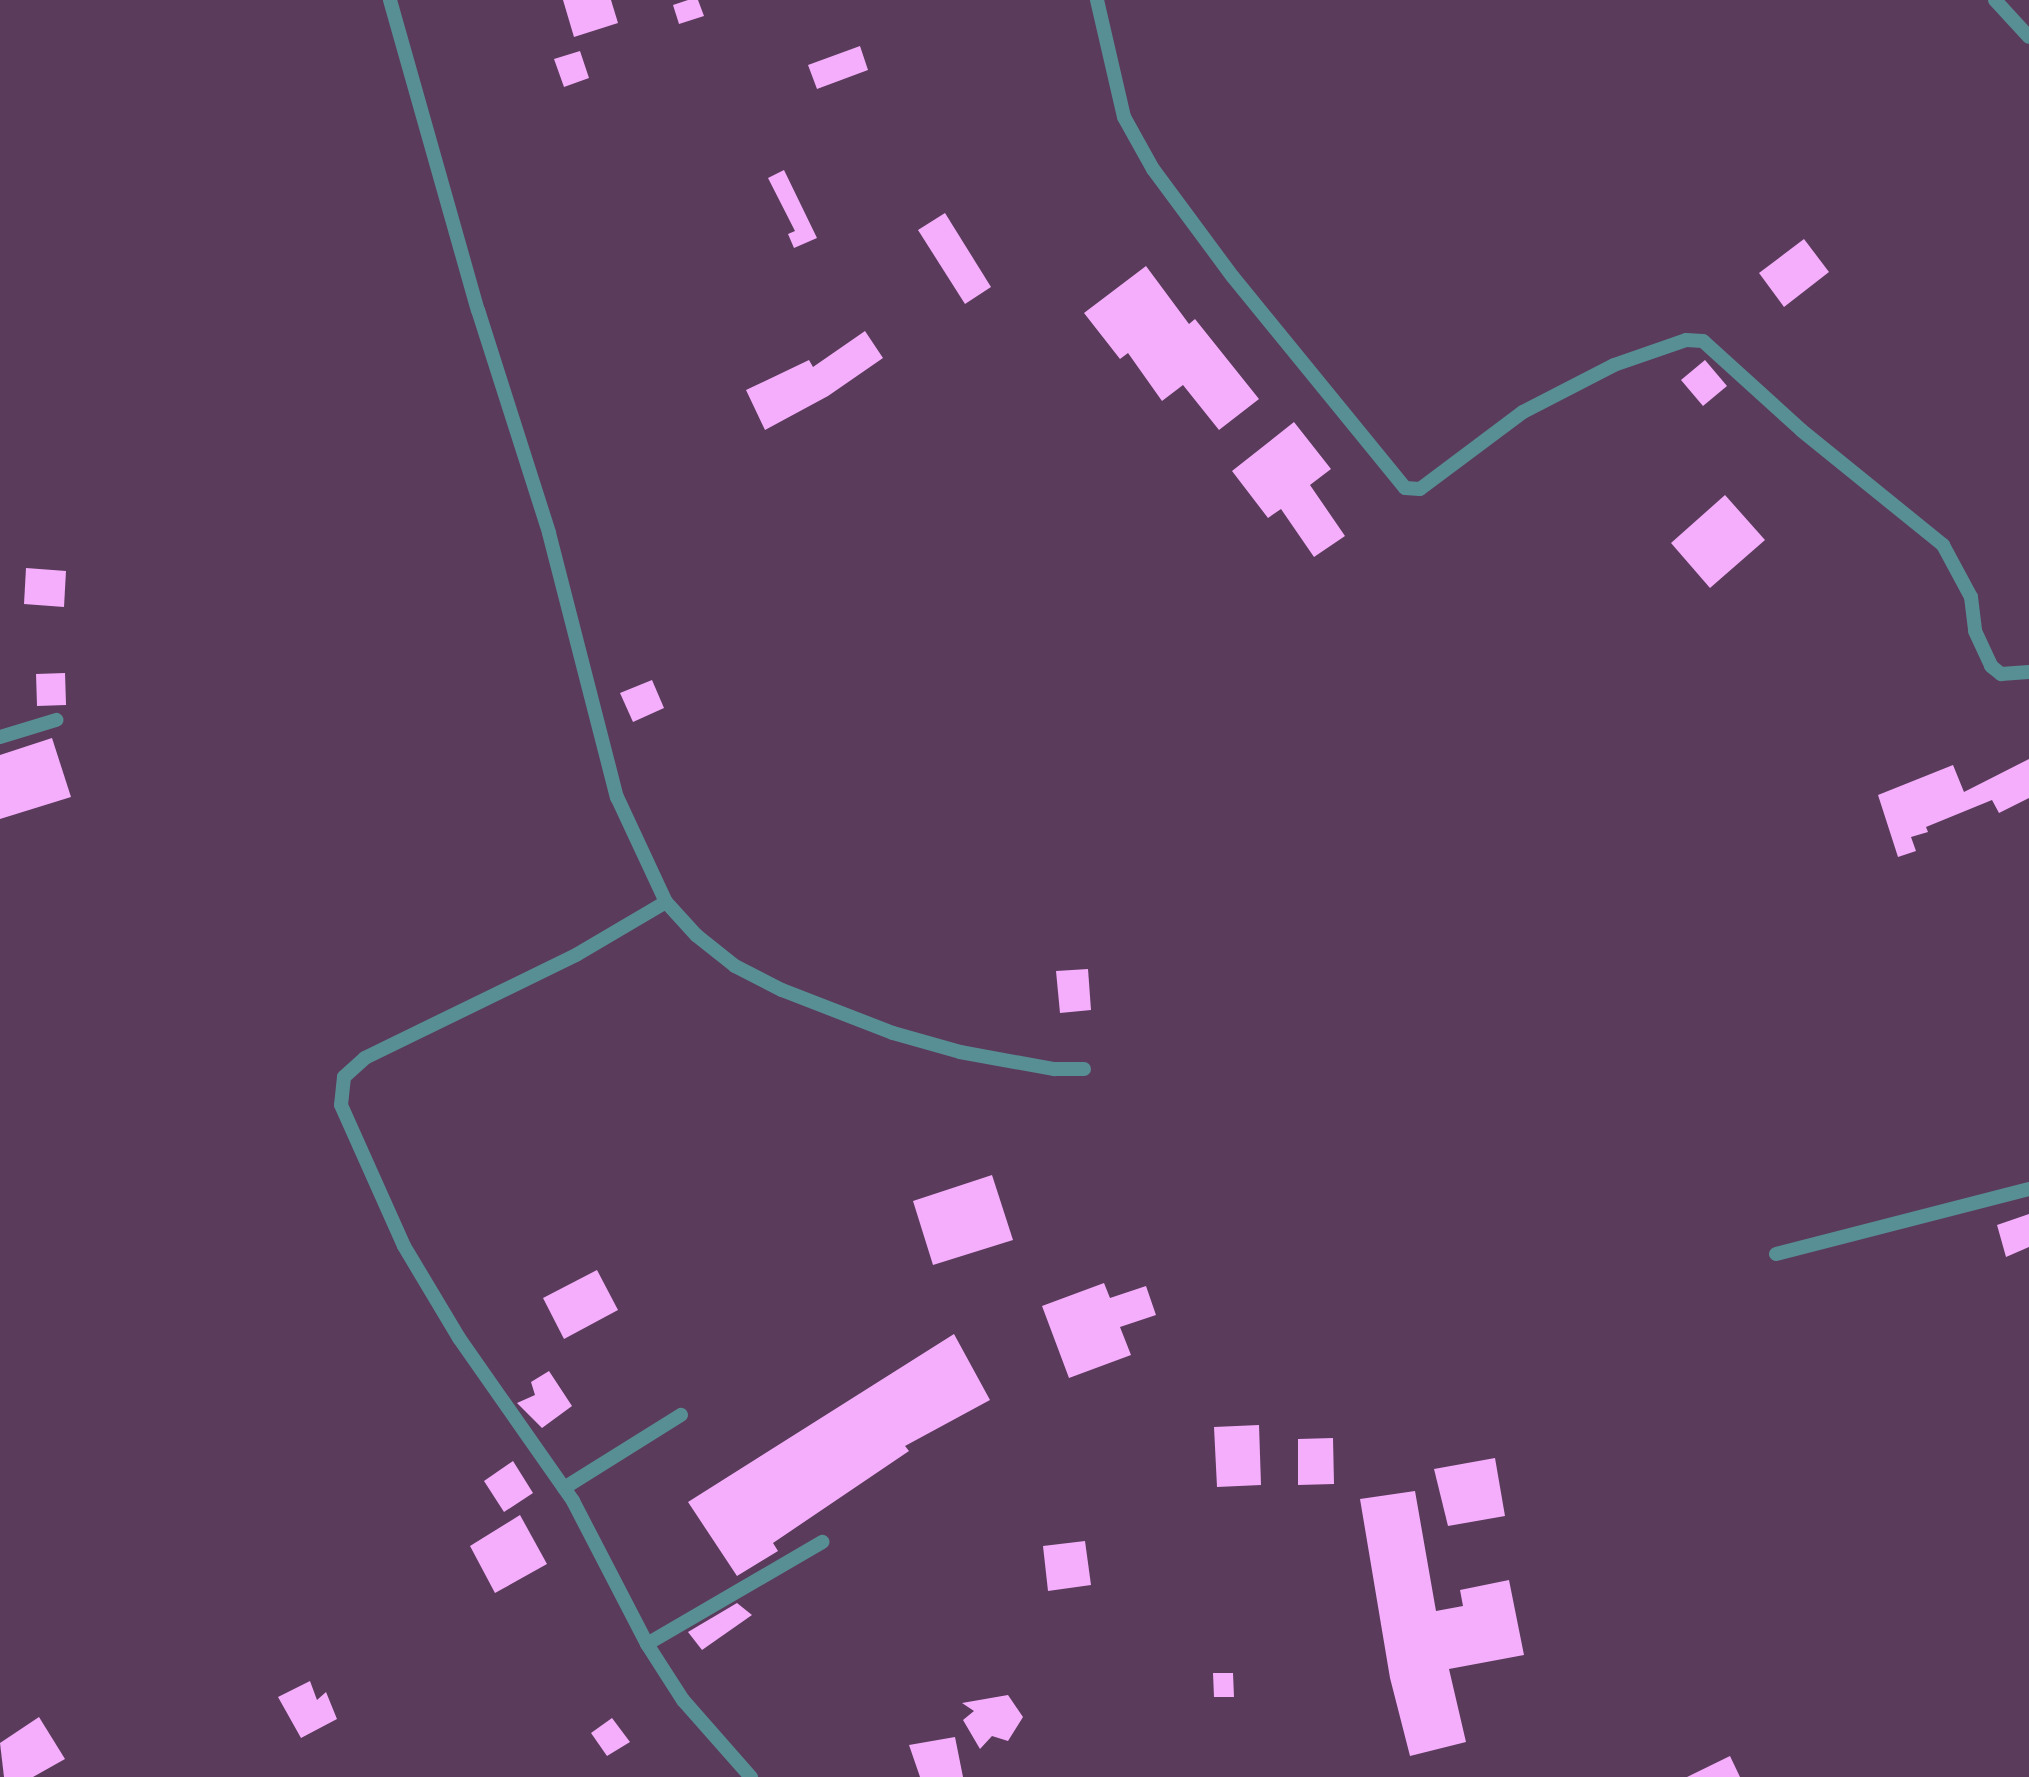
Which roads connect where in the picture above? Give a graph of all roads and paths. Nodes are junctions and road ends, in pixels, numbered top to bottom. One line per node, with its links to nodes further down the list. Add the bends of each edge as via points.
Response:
1 (390, 0): 8 (street, via 474,296 549,533 617,797)
2 (1097, 0): 5 (street, via 1125,117 1153,169 1233,277 1405,488 1420,489 1523,412 1614,365 1686,340 1703,341 1801,430 1943,545 1971,597 1976,631 1991,666 2001,674)
3 (1995, 0): 4 (street)
4 (2029, 37)
5 (2029, 672)
6 (56, 720): 7 (street)
7 (0, 737)
8 (666, 902): 9 (street, via 696,935 736,965 782,990 893,1033 960,1052 1054,1069); 13 (street, via 576,955 365,1058 344,1077 341,1105 404,1246 459,1338)
9 (1084, 1069)
10 (2029, 1189): 11 (street)
11 (1776, 1254)
12 (681, 1415): 13 (street)
13 (564, 1488): 15 (street)
14 (822, 1542): 15 (street)
15 (647, 1644): 16 (street, via 683,1700)
16 (751, 1777)

